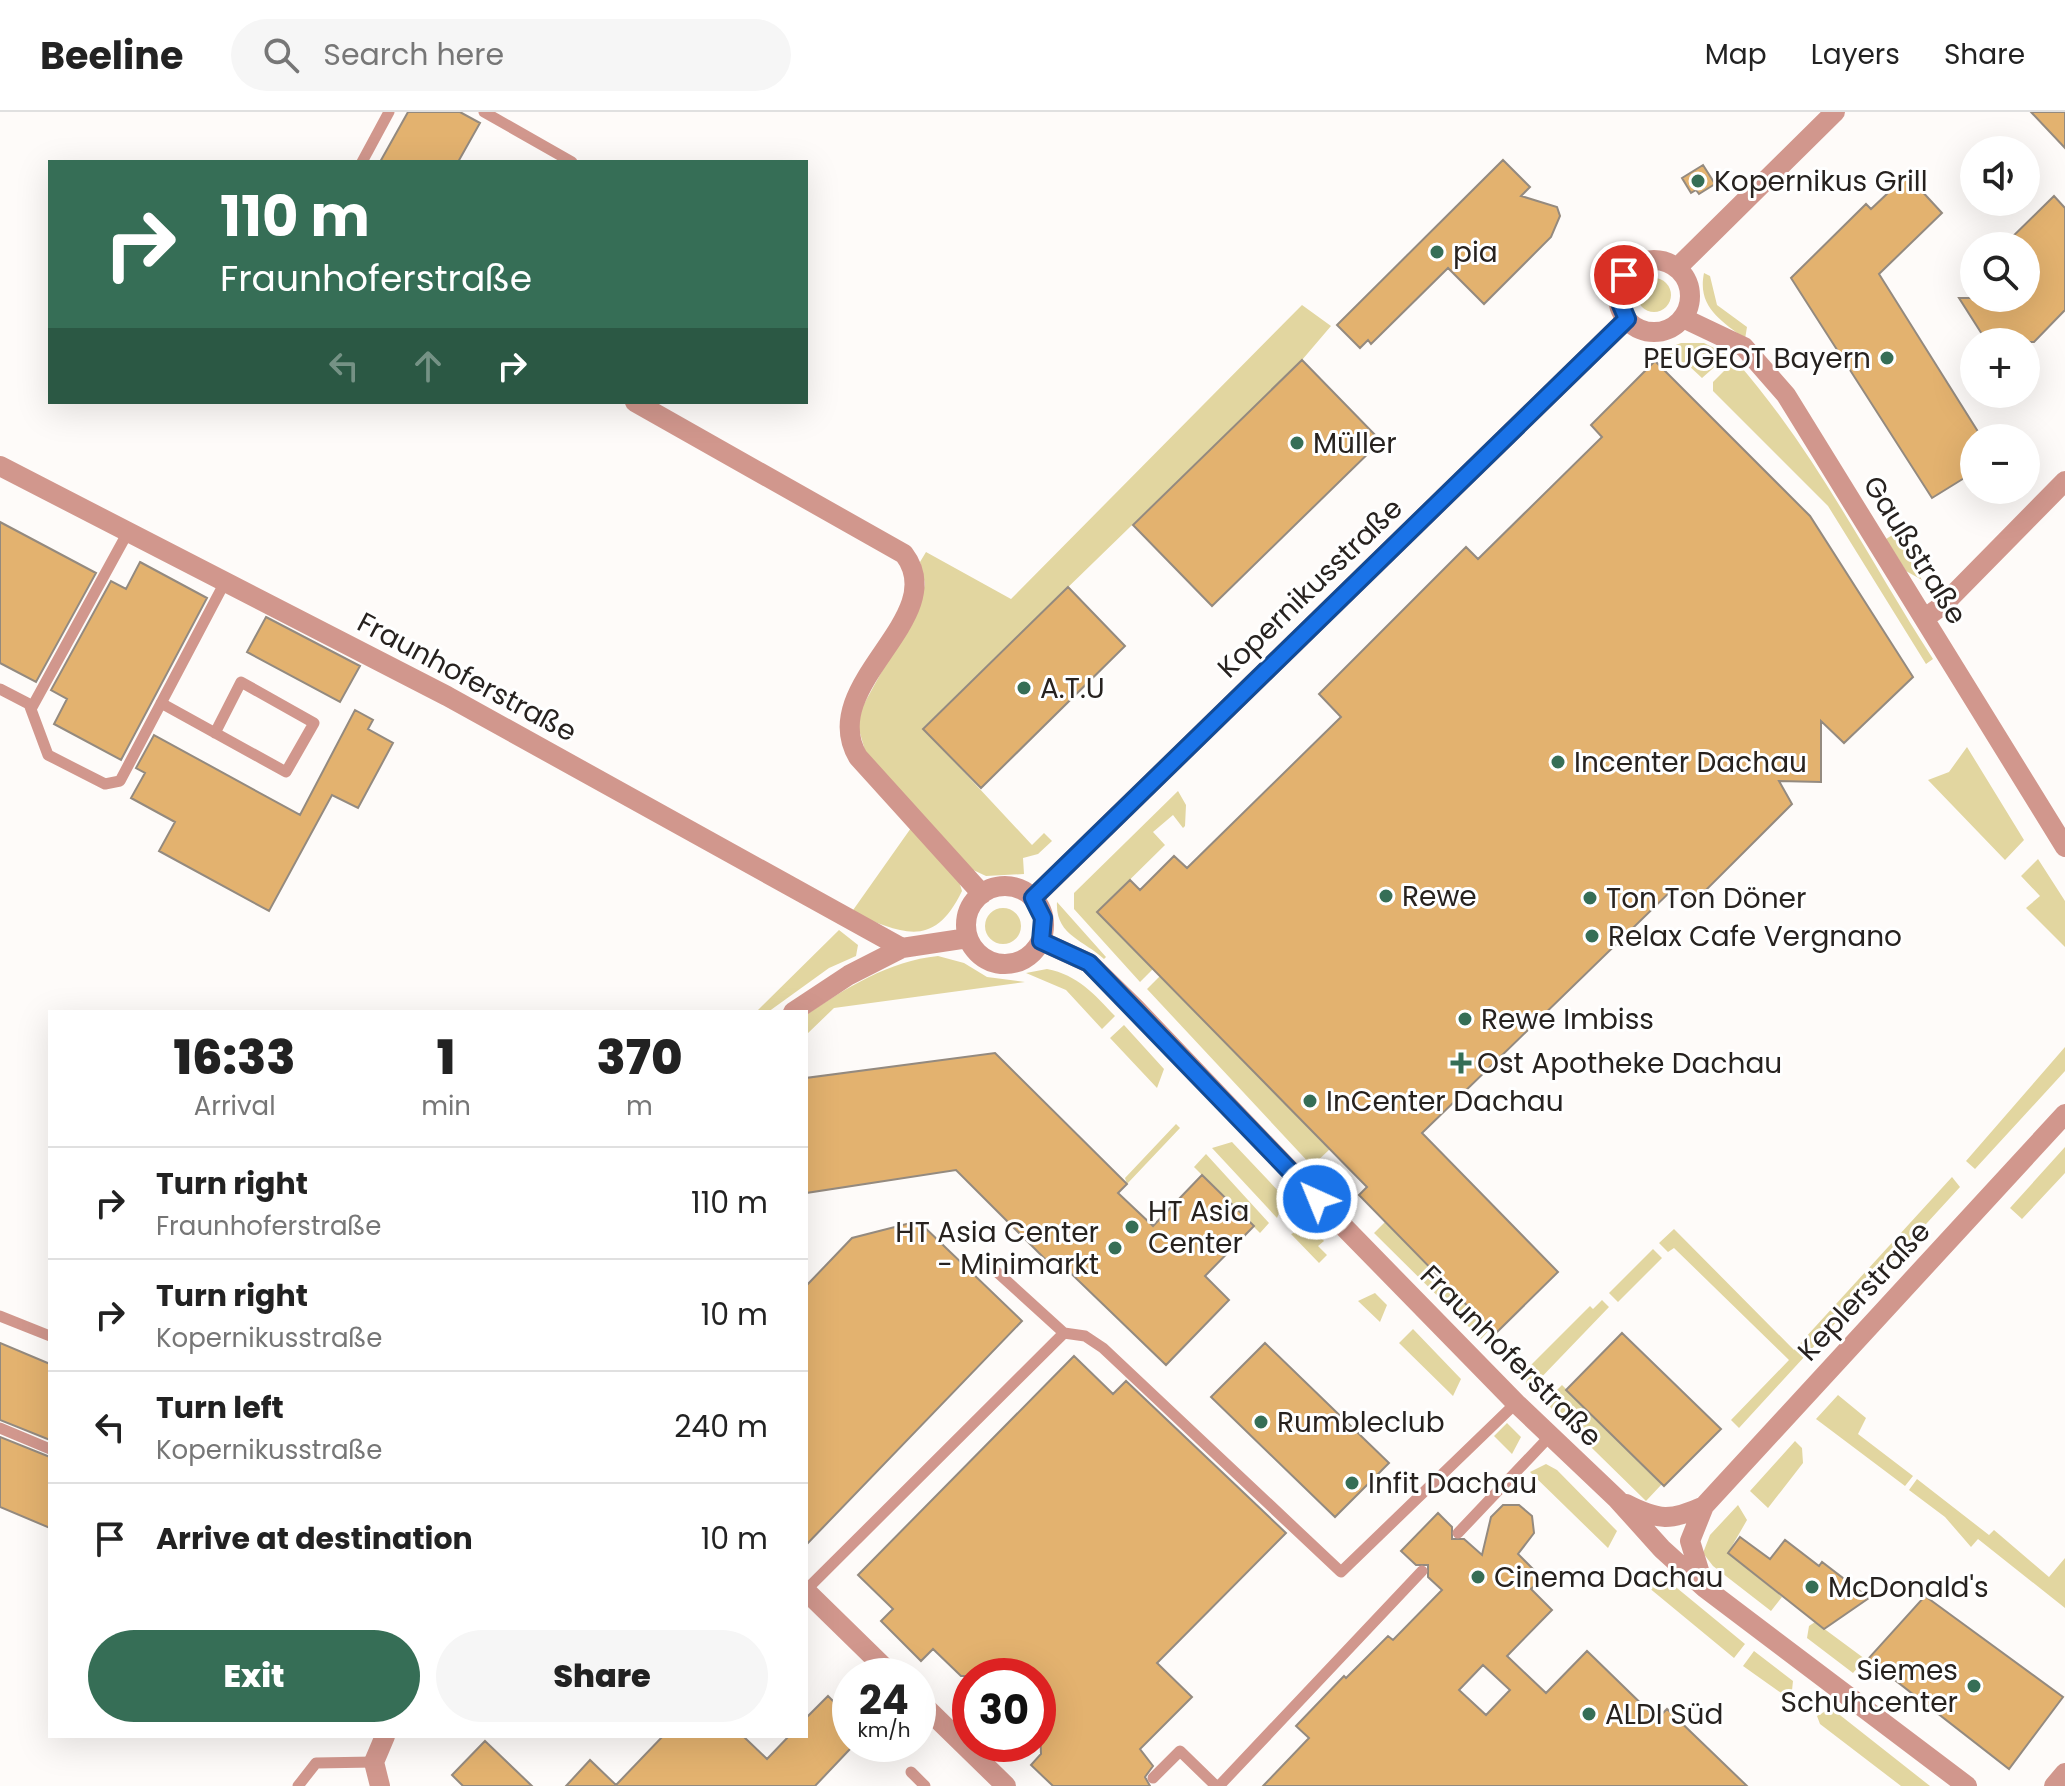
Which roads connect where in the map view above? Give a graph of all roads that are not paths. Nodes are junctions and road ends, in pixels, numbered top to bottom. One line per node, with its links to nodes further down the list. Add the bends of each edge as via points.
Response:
1 (389, 112): 4 (lane)
2 (484, 112): 5 (lane)
3 (1835, 112): 6 (street)
4 (363, 160)
5 (568, 160)
6 (1677, 268): 7 (street, via 1689,286 1689,308); 8 (street, via 1655,260 1624,275 1618,298)
7 (1683, 318): 8 (street, via 1655,332); 14 (street, Gaußstraße, via 1744,347 1786,395)
8 (1627, 319): 21 (street, Kopernikusstraße)
9 (639, 404): 20 (street, via 904,554 913,566 911,603 850,709 848,732 858,757)
10 (0, 466): 12 (street, Fraunhoferstraße)
11 (2065, 481): 14 (street)
12 (128, 532): 13 (street, Fraunhoferstraße); 17 (lane)
13 (225, 582): 16 (lane); 24 (street, Fraunhoferstraße, via 447,696)
14 (1925, 618): 19 (street, Gaußstraße)
15 (0, 689): 17 (lane)
16 (161, 703): 17 (lane, via 120,781 105,784 48,755); 18 (lane)
17 (31, 709)
18 (215, 733): 18 (lane, via 286,772 314,723 241,682)
19 (2065, 847)
20 (982, 894): 21 (street, via 1008,886); 22 (street, via 968,913)
21 (1033, 898): 23 (street, via 1043,918)
22 (968, 938): 23 (street, via 979,955 1008,964 1028,956); 24 (street)
23 (1041, 941): 31 (street, Fraunhoferstraße, via 1089,963)
24 (902, 948): 25 (street)
25 (796, 1010)
26 (2065, 1114): 36 (street, Keplerstraße)
27 (998, 1273): 29 (lane)
28 (0, 1316): 30 (lane)
29 (1064, 1333): 31 (lane, via 1085,1336 1103,1348 1341,1572); 40 (lane)
30 (48, 1335)
31 (1516, 1403): 33 (street, Fraunhoferstraße)
32 (0, 1428): 34 (lane)
33 (1550, 1436): 35 (street, Fraunhoferstraße); 37 (lane)
34 (48, 1448)
35 (1617, 1499): 36 (street, Keplerstraße, via 1648,1515 1675,1519); 39 (street, Fraunhoferstraße, via 1642,1530)
36 (1704, 1506): 39 (street, Keplerstraße, via 1690,1541)
37 (1458, 1533)
38 (1422, 1571): 52 (lane)
39 (1705, 1588): 53 (street, Fraunhoferstraße)
40 (808, 1589)
41 (808, 1593): 42 (street)
42 (875, 1658)
43 (936, 1718): 51 (street)
44 (385, 1738): 48 (street)
45 (911, 1772): 50 (lane)
46 (2065, 1773): 54 (street)
47 (1153, 1778): 52 (lane, via 1180,1751)
48 (376, 1779): 49 (lane, via 316,1763)
49 (298, 1786)
50 (925, 1786)
51 (1006, 1786)
52 (1217, 1786)
53 (1967, 1786)
54 (2054, 1786)

